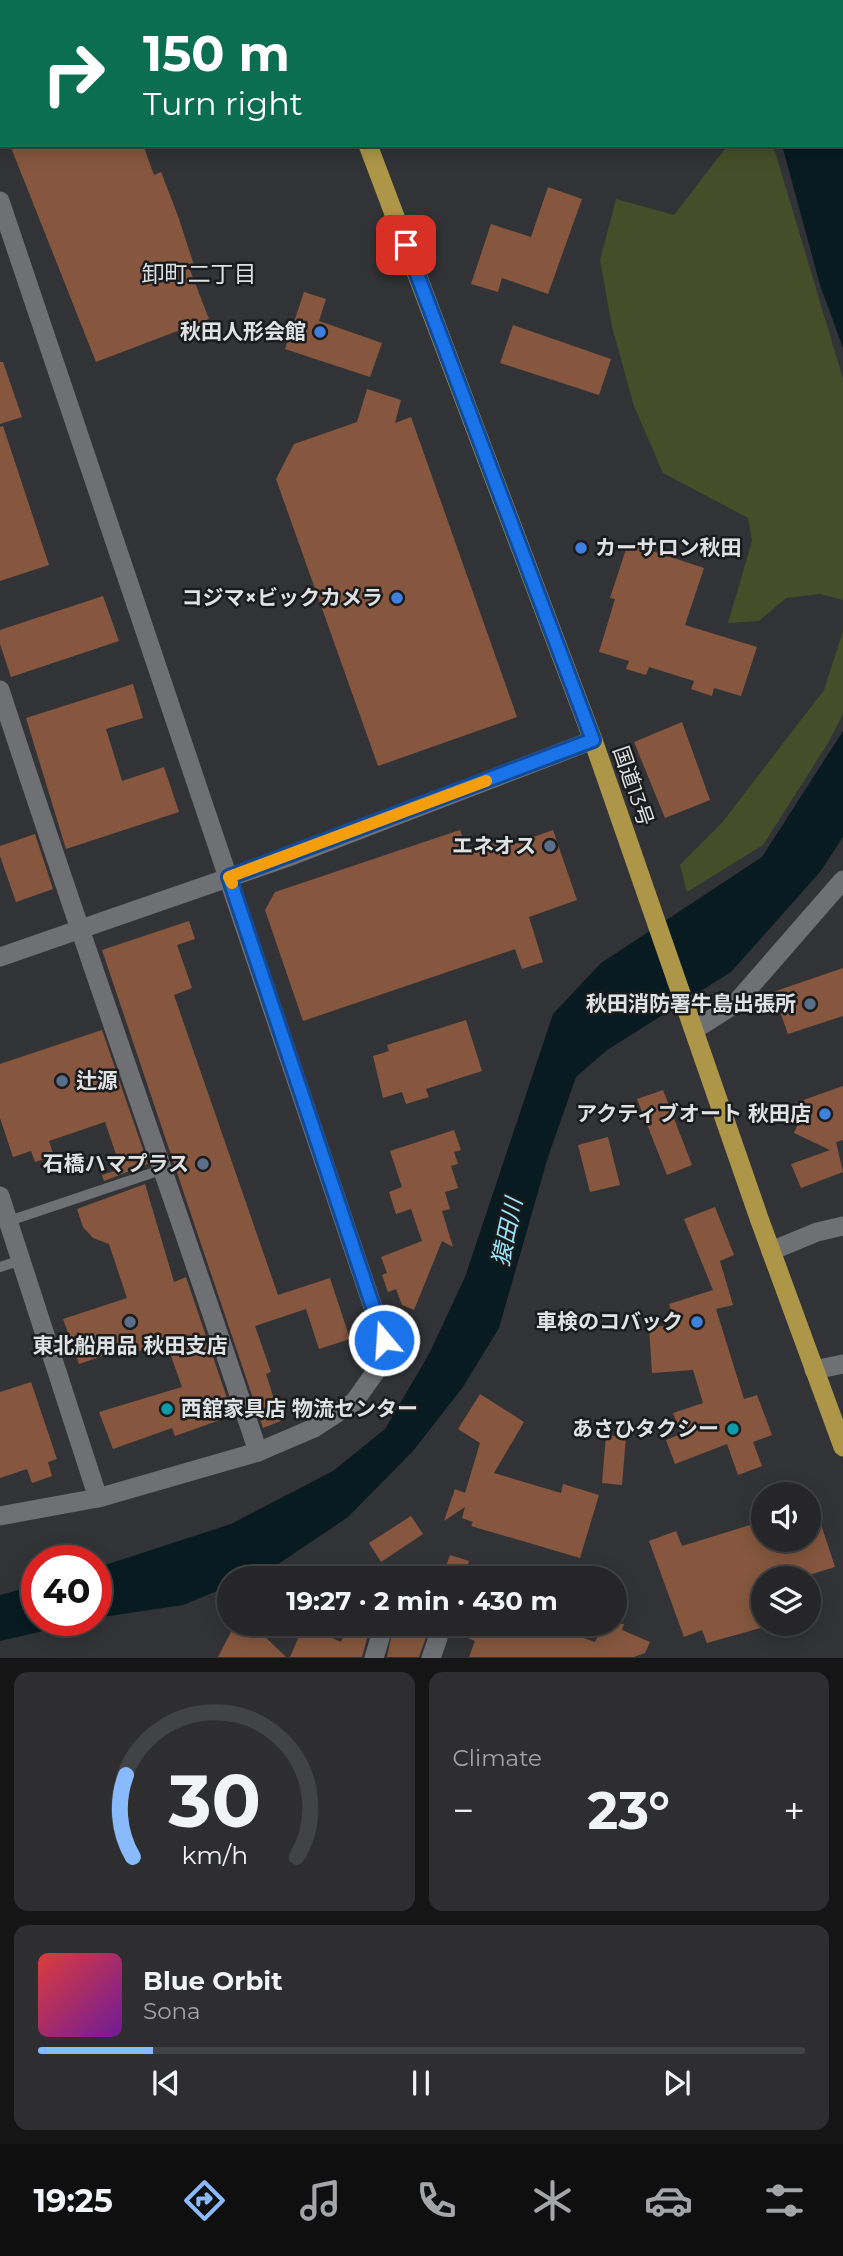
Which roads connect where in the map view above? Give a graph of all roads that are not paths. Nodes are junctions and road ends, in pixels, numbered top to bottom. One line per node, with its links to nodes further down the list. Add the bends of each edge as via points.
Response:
1 (369, 147): 5 (highway, 国道13号)
2 (0, 201): 3 (street)
3 (7, 244): 6 (street)
4 (0, 690): 8 (street)
5 (593, 740): 6 (street); 10 (highway, 国道13号)
6 (229, 877): 8 (street); 21 (street, via 384,1340 379,1367 354,1402 314,1428)
7 (843, 880): 10 (street, via 735,1004)
8 (78, 930): 9 (street); 11 (street)
9 (0, 957)
10 (691, 1023): 15 (highway, 国道13号)
11 (164, 1169): 13 (lane); 21 (street)
12 (0, 1196): 13 (street)
13 (9, 1221): 16 (street)
14 (843, 1226): 15 (street)
15 (771, 1251): 19 (highway, 国道13号)
16 (22, 1260): 17 (lane); 22 (street)
17 (0, 1267)
18 (843, 1364): 19 (street)
19 (814, 1370): 20 (highway, 国道13号)
20 (843, 1447)
21 (258, 1452): 22 (street)
22 (98, 1498): 23 (street)
23 (0, 1516)
24 (381, 1636): 26 (street)
25 (438, 1638): 27 (street)
26 (374, 1657)
27 (431, 1657)

